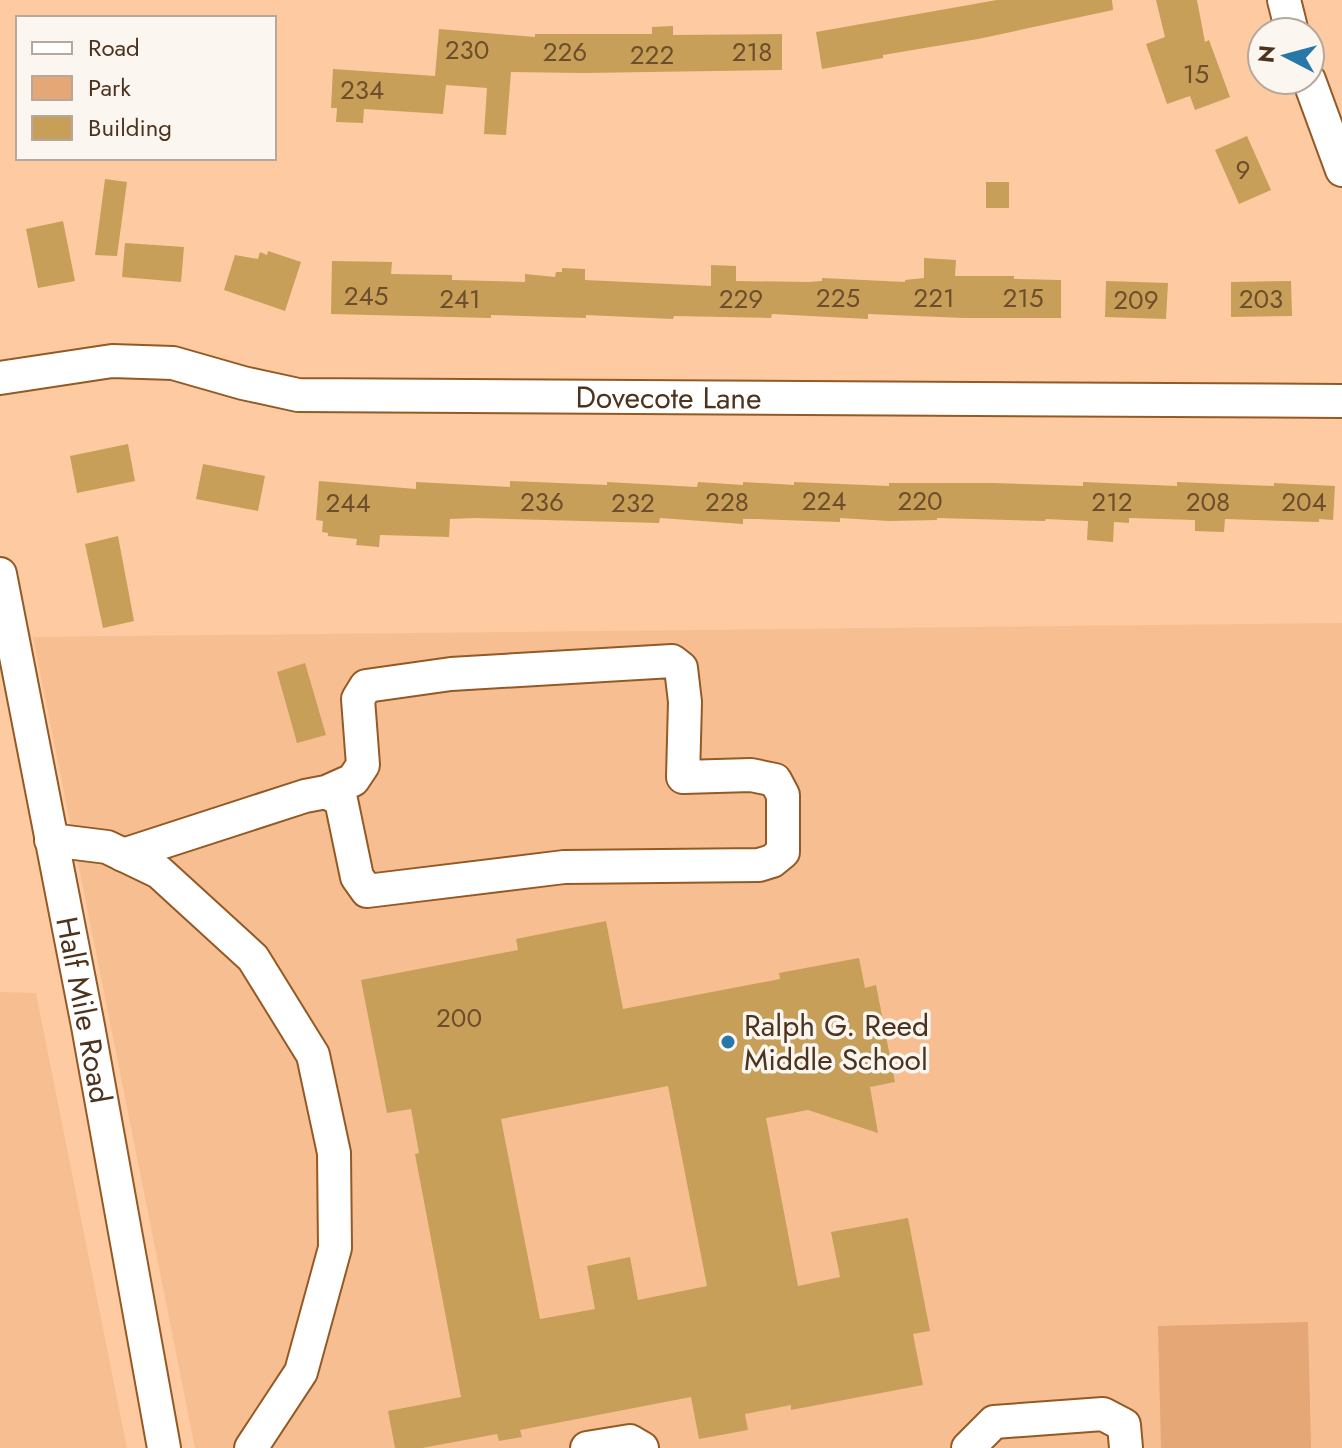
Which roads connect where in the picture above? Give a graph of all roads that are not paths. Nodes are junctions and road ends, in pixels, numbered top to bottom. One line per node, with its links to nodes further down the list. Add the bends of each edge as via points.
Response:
1 (1315, 96): 2 (street)
2 (1342, 170)
3 (0, 378): 4 (street, Dovecote Lane, via 112,361 173,363 298,395)
4 (1342, 401)
5 (0, 574): 6 (street, Half Mile Road)
6 (11, 690): 8 (street, Half Mile Road)
7 (326, 792): 7 (street, via 341,800 357,877 367,891 564,867 759,865 783,852 783,795 775,780 751,775 683,777 684,691 681,668 672,661 451,674 366,686 358,699 363,765 353,780); 9 (street)
8 (51, 840): 9 (street, via 107,847); 10 (street, Half Mile Road)
9 (123, 855): 11 (street, via 159,872 253,958 313,1055 334,1153 335,1248 301,1372)
10 (164, 1448)
11 (251, 1448)
12 (587, 1448): 13 (street, via 630,1441)
13 (642, 1448)
14 (968, 1448): 15 (street, via 994,1422 1103,1414 1124,1425)
15 (1126, 1448)

